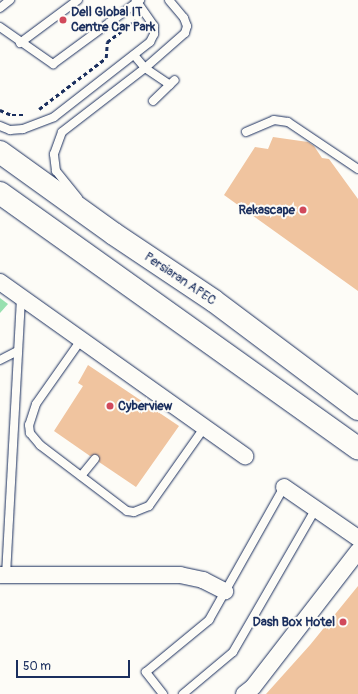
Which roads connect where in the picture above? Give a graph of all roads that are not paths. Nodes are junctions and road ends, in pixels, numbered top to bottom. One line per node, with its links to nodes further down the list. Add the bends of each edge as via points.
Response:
1 (10, 0): 5 (lane)
2 (78, 0): 7 (lane)
3 (138, 0): 7 (lane, via 53,64); 8 (lane, via 150,18 154,34 150,42)
4 (169, 0): 9 (lane, via 187,26 184,33)
5 (0, 8)
6 (0, 27): 7 (lane)
7 (20, 43)
8 (134, 55): 9 (lane); 11 (lane, via 54,117 24,129 10,130)
9 (145, 68): 10 (lane, via 173,82); 16 (lane, via 62,132 54,154 56,171)
10 (153, 101)
11 (0, 126)
12 (246, 132): 14 (lane, via 274,120 288,122)
13 (0, 152): 16 (main road, Persiaran APEC)
14 (358, 169)
15 (0, 194): 24 (main road)
16 (114, 234): 22 (main road, Persiaran APEC, via 214,301)
17 (0, 282): 18 (street)
18 (20, 296): 19 (street); 20 (lane)
19 (81, 340): 23 (street); 27 (lane, via 36,404 29,425 34,439)
20 (18, 351): 21 (lane); 32 (lane)
21 (0, 360)
22 (358, 409)
23 (204, 428): 25 (street); 27 (lane, via 155,499 142,510 127,511)
24 (358, 448)
25 (245, 456)
26 (94, 459): 27 (lane)
27 (81, 476)
28 (284, 487): 29 (street); 33 (lane)
29 (315, 510): 30 (street); 35 (lane, via 233,652)
30 (358, 538)
31 (358, 551): 36 (street, via 253,687)
32 (3, 575): 33 (street, via 180,575 203,580)
33 (226, 592): 34 (lane, via 208,620 146,672)
34 (163, 694)
35 (183, 694)
36 (244, 694)

